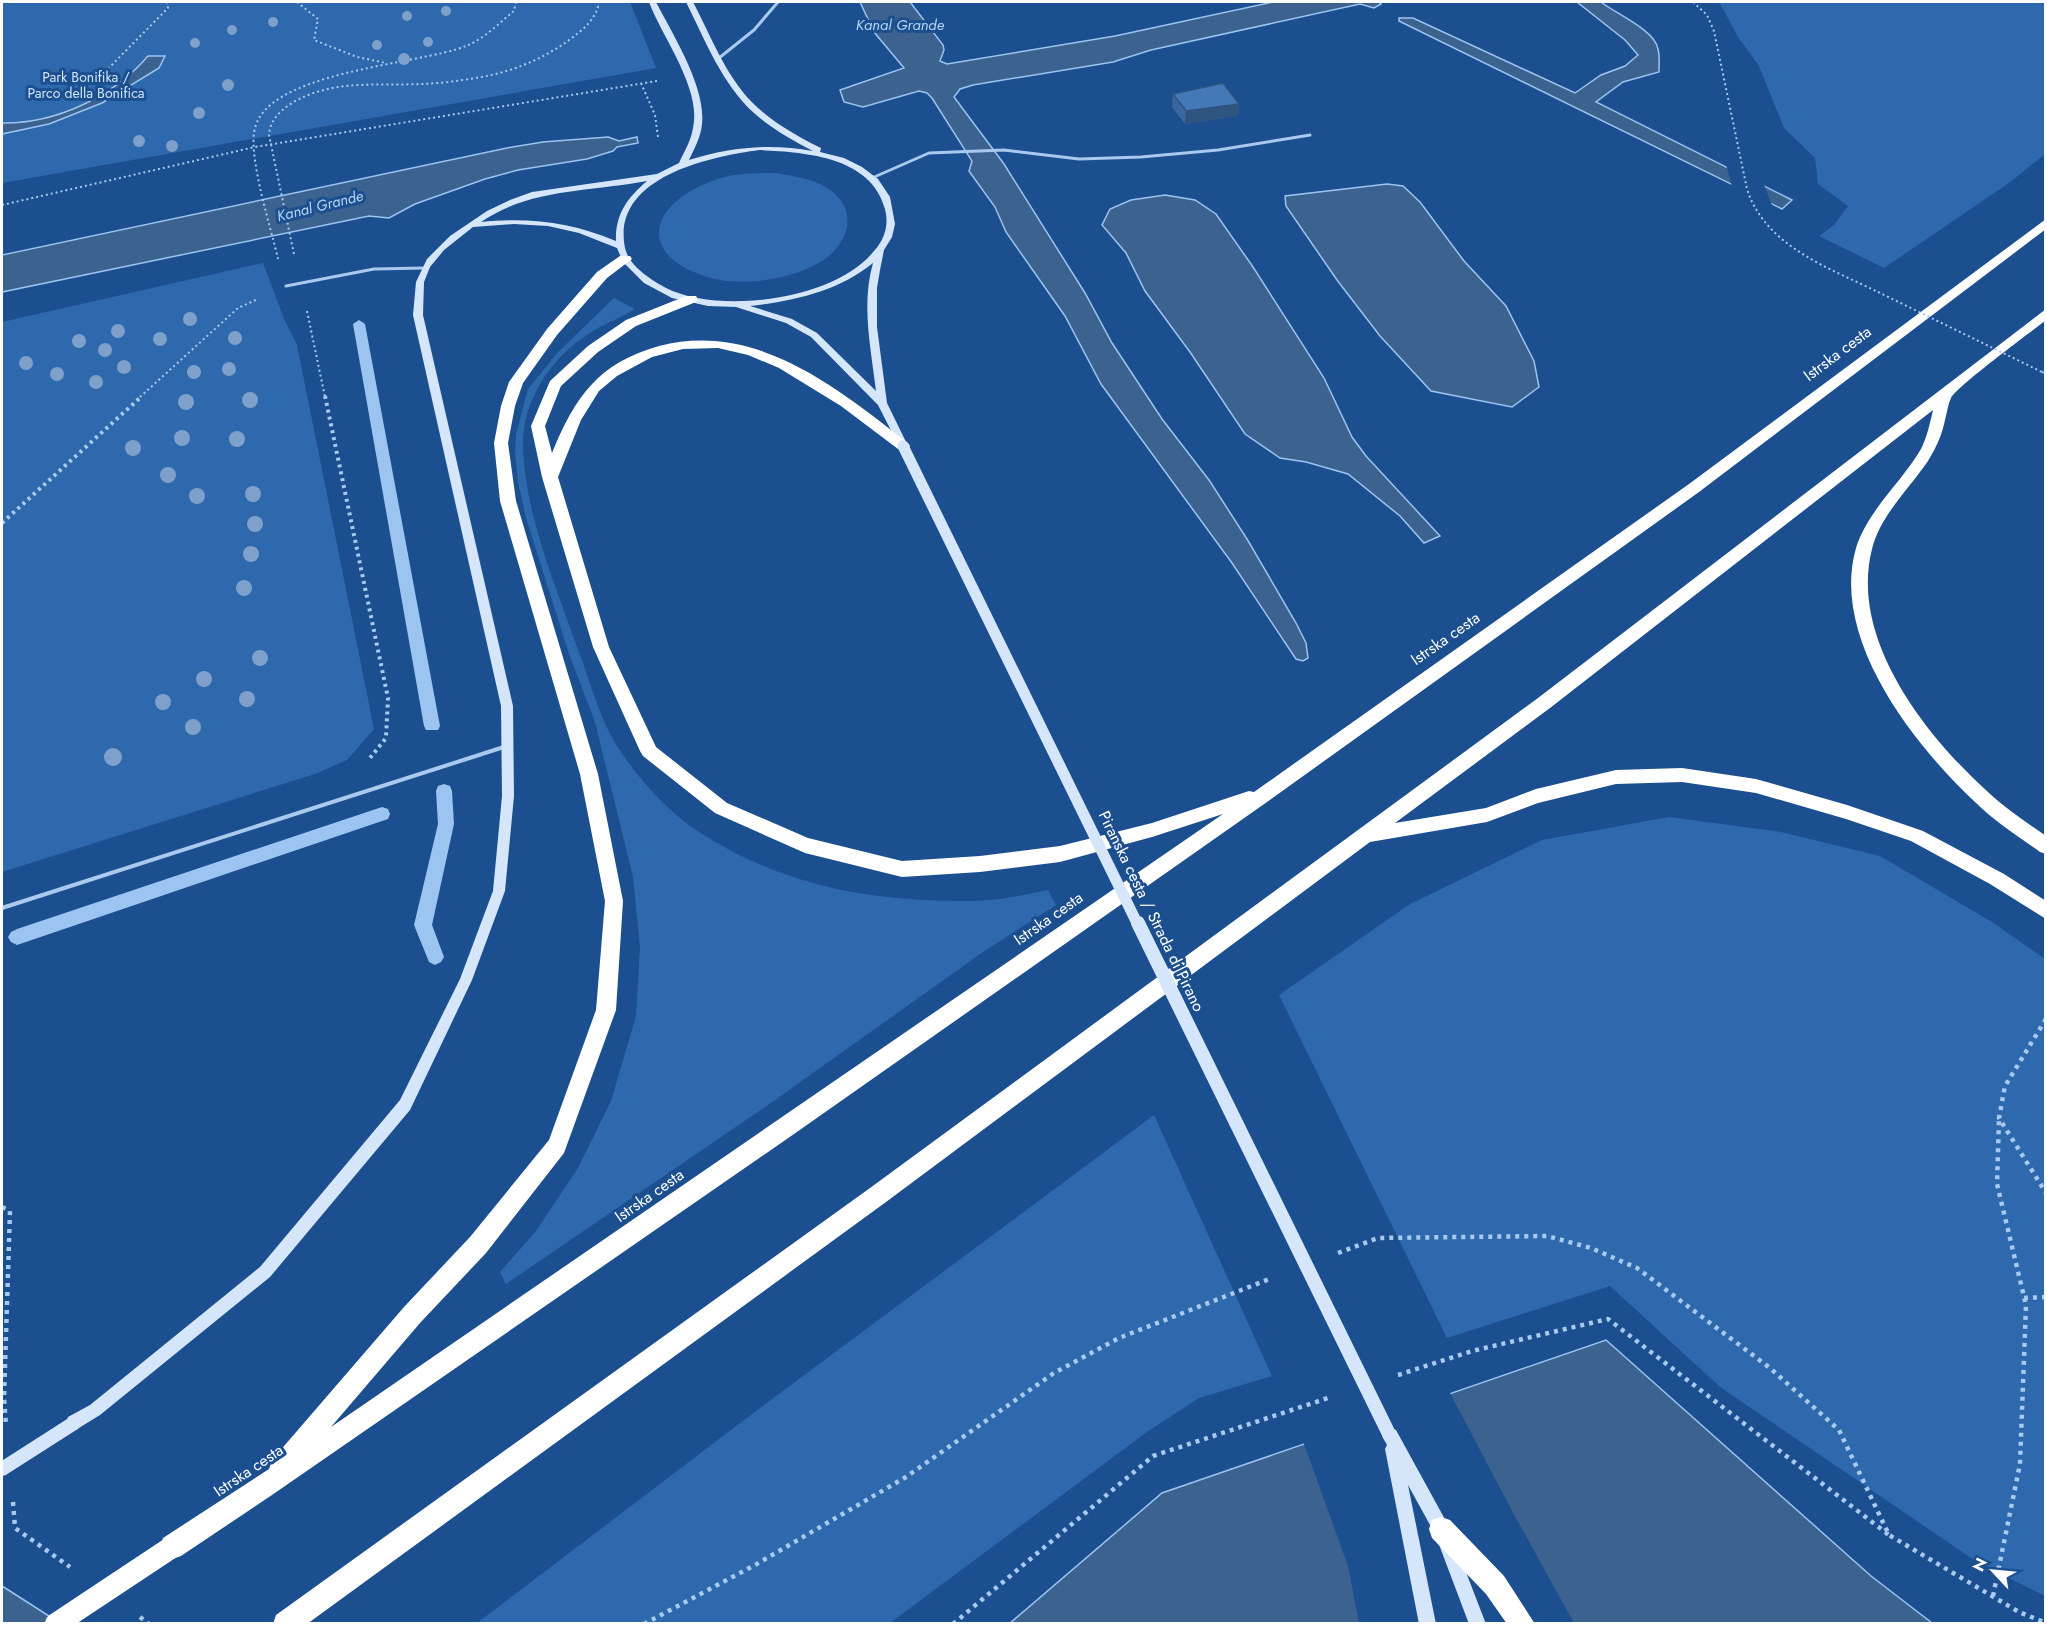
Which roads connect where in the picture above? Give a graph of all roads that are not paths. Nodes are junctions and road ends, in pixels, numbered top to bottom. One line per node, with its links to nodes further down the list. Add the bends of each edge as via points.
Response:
1 (652, 2): 7 (main road, via 698,108 699,125)
2 (690, 2): 4 (main road)
3 (778, 2): 4 (lane, via 754,30)
4 (718, 58): 6 (main road, via 740,93 765,119)
5 (1310, 135): 9 (lane, via 1141,157 1079,159 1004,150 929,153)
6 (827, 155): 7 (main road, via 759,148); 9 (main road)
7 (682, 165): 8 (main road)
8 (660, 176): 11 (main road, via 527,197 495,209); 13 (main road, via 631,201 620,221)
9 (872, 178): 12 (main road, Piranska cesta / Strada di Pirano, via 890,203 892,226)
10 (2046, 223): 24 (highway, Istrska cesta, via 1694,488)
11 (470, 226): 13 (main road, via 527,221 554,224 589,232); 14 (main road, via 444,246)
12 (883, 246): 17 (main road, via 847,278 820,291 789,300); 20 (main road, Piranska cesta / Strada di Pirano, via 872,295)
13 (622, 253): 16 (main road, via 650,283); 31 (highway, via 552,332 516,382 501,443 508,501 589,774 614,902 606,1010 557,1146 478,1245 412,1315)
14 (425, 268): 15 (lane, via 374,269); 23 (main road, via 418,315 507,706)
15 (286, 286)
16 (691, 299): 17 (main road); 22 (highway, via 631,323 593,349 555,384 538,426)
17 (734, 304): 20 (main road, Piranska cesta / Strada di Pirano, via 789,321 813,335)
18 (2046, 313): 19 (highway)
19 (1945, 394): 25 (highway, via 1544,703); 26 (highway, via 1926,453 1886,505 1864,550 1859,590 1868,638 1896,696 1936,751 1983,798)
20 (882, 403): 21 (main road, Piranska cesta / Strada di Pirano)
21 (903, 446): 22 (highway, via 853,407 789,367 735,346 702,343 662,348 627,363 595,387 573,421); 29 (main road, Piranska cesta / Strada di Pirano, bridge)
22 (550, 477): 24 (highway, via 601,648 649,751 721,808 805,845 902,869 1014,860 1060,854 1152,830)
23 (507, 746): 27 (lane); 30 (main road, bridge, via 508,796 500,891 466,980 405,1105 265,1272 95,1410)
24 (1268, 792): 31 (highway, Istrska cesta)
25 (1361, 836): 28 (highway, via 1487,815 1536,796 1616,777 1682,775 1756,786 1917,836); 34 (highway, via 878,1196)
26 (2046, 847)
27 (2, 908)
28 (2046, 911)
29 (1390, 1436): 32 (main road, Piranska cesta / Strada di Pirano); 35 (main road, Piranska cesta / Strada di Pirano)
30 (2, 1468)
31 (264, 1487): 33 (highway, Istrska cesta, bridge)
32 (1441, 1529): 36 (main road, Piranska cesta / Strada di Pirano); 37 (highway, via 1495,1585)
33 (56, 1623)
34 (285, 1623)
35 (1428, 1623)
36 (1478, 1623)
37 (1523, 1623)

